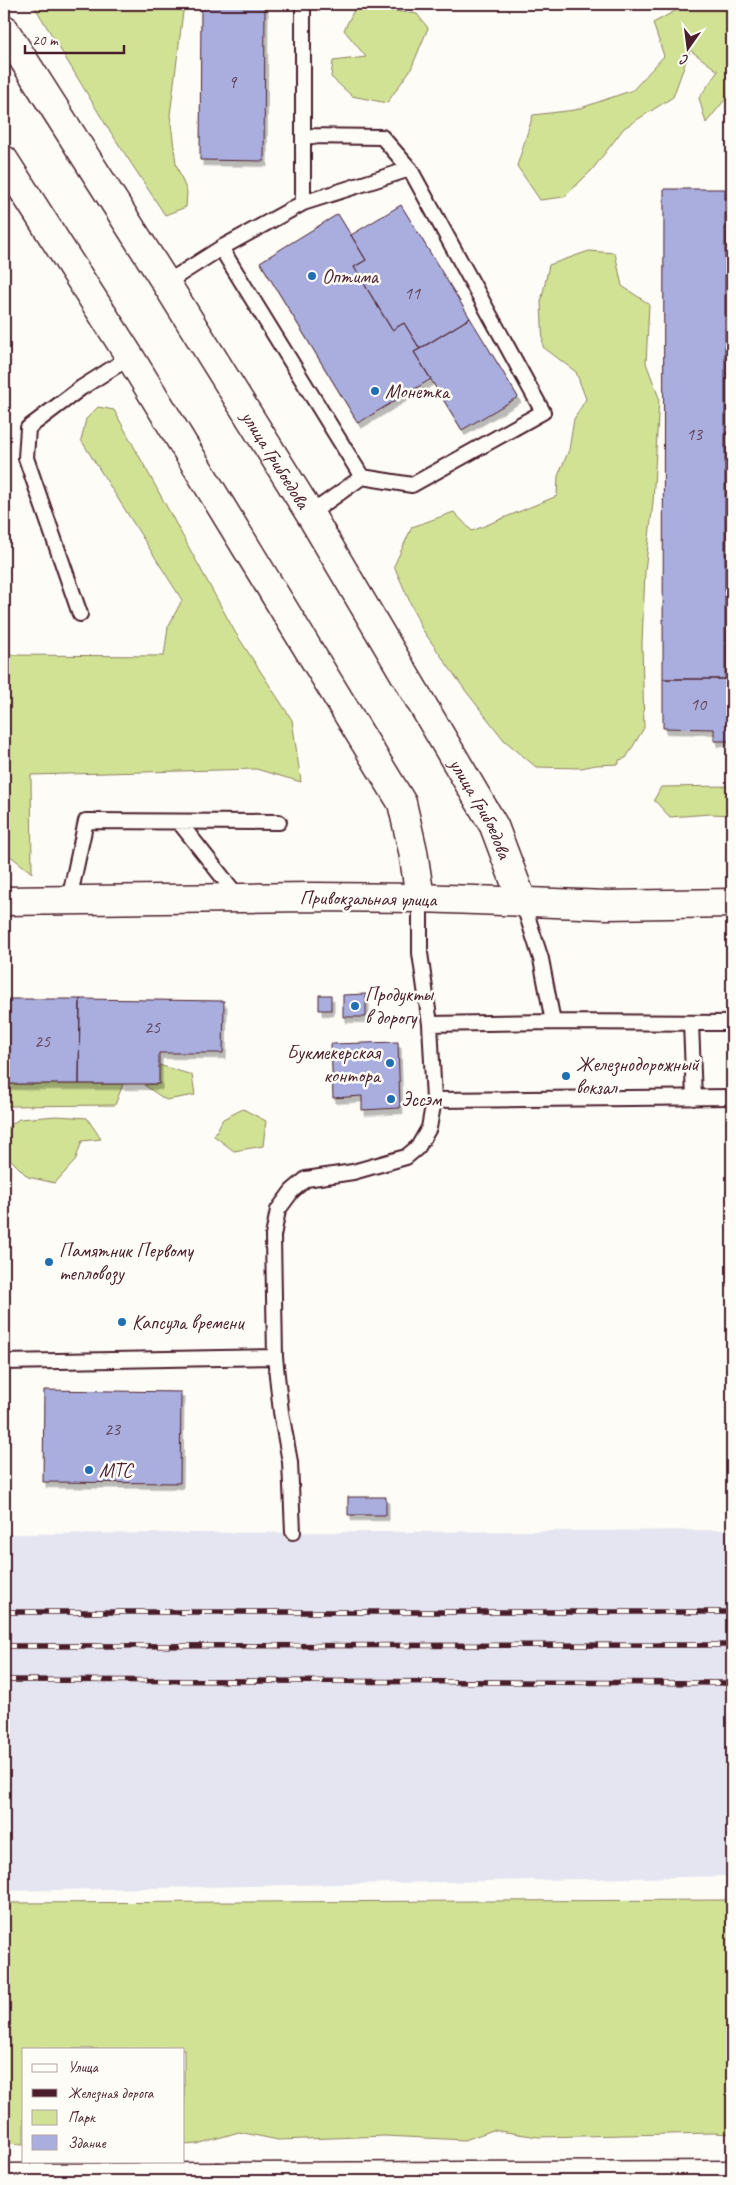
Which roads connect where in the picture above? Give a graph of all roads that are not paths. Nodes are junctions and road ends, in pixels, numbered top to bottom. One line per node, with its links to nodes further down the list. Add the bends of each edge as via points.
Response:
1 (303, 4): 3 (lane)
2 (4, 29): 8 (main road, улица Грибоедова)
3 (303, 136): 5 (lane, via 382,137); 6 (lane)
4 (4, 160): 9 (main road)
5 (410, 169): 6 (lane); 10 (lane, via 543,412 412,485)
6 (302, 203): 7 (lane)
7 (221, 248): 8 (lane); 10 (lane)
8 (166, 283): 11 (main road, улица Грибоедова)
9 (130, 357): 12 (lane, via 81,388 28,428 26,458); 16 (main road, via 402,803)
10 (362, 476): 11 (lane)
11 (310, 514): 19 (main road, улица Грибоедова, via 494,826)
12 (80, 614)
13 (179, 822): 14 (lane); 15 (lane); 17 (lane, via 86,822)
14 (279, 822)
15 (239, 898): 16 (main road, Привокзальная улица); 17 (main road, Привокзальная улица)
16 (420, 898): 19 (main road, Привокзальная улица); 24 (lane, via 420,953)
17 (68, 900): 18 (main road, Привокзальная улица)
18 (4, 901)
19 (523, 903): 20 (main road, Привокзальная улица); 21 (lane, via 542,959)
20 (732, 903)
21 (553, 1022): 22 (lane); 24 (lane)
22 (691, 1023): 23 (lane); 25 (lane)
23 (732, 1023)
24 (430, 1024): 27 (lane)
25 (694, 1098): 26 (lane); 27 (lane)
26 (732, 1098)
27 (434, 1100): 28 (lane, via 429,1128 418,1147 406,1158 352,1172 306,1179 278,1210 273,1236)
28 (275, 1357): 29 (lane); 30 (lane, via 280,1412 290,1462)
29 (4, 1362)
30 (293, 1532)
31 (732, 2175): 33 (main road)
32 (4, 2178): 34 (main road)
33 (611, 2178): 34 (main road)
34 (218, 2179)

